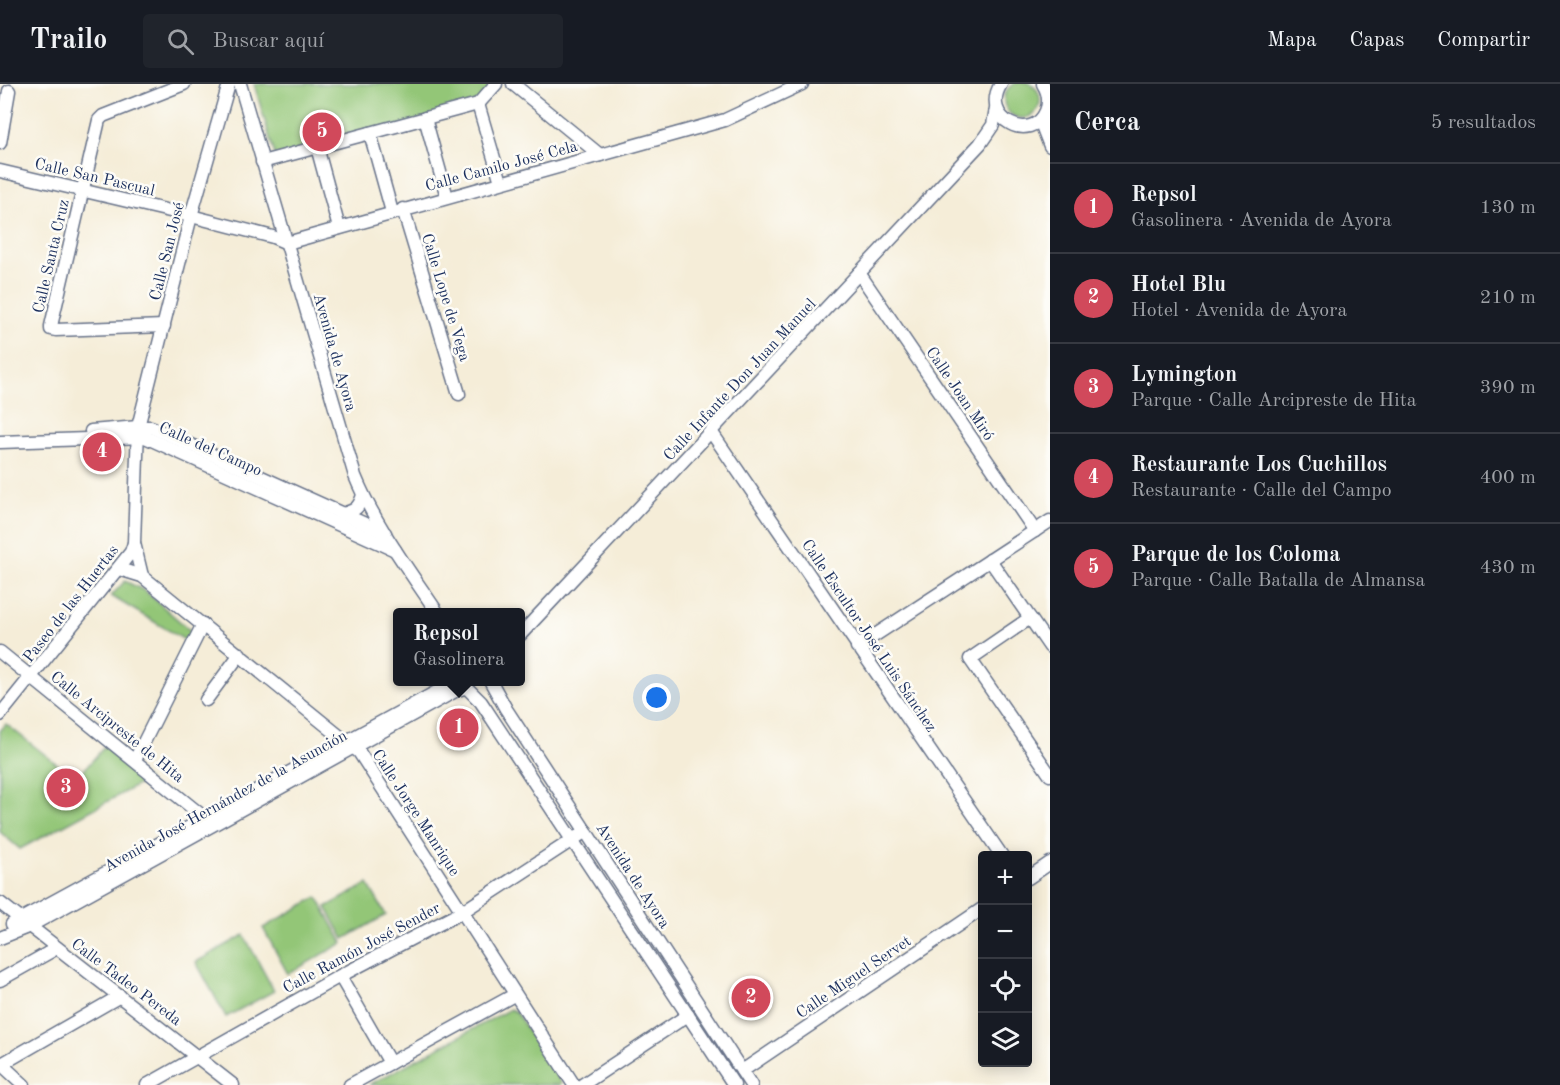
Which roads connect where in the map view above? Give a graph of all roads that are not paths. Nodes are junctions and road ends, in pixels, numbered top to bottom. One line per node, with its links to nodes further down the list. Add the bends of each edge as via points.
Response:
1 (20, 84): 10 (street)
2 (184, 84): 26 (street, Calle Santa Cruz, via 100,118)
3 (229, 84): 29 (street, Calle San José)
4 (240, 84): 23 (street, Avenida de Ayora)
5 (496, 84): 12 (street)
6 (513, 84): 22 (street)
7 (802, 84): 22 (street, Calle Camilo José Cela, via 725,120)
8 (1001, 84): 13 (street, Calle Infante Don Juan Manuel)
9 (1043, 84): 11 (street)
10 (4, 94): 18 (street)
11 (1049, 94): 14 (street)
12 (478, 104): 15 (street); 25 (street)
13 (996, 108): 16 (street, via 1002,118); 20 (street, Calle Infante Don Juan Manuel, via 993,125)
14 (1044, 116): 16 (street, Calle Infante Don Juan Manuel, via 1033,124); 19 (street)
15 (425, 118): 17 (street); 27 (street)
16 (1020, 126): 19 (street); 20 (street, Calle Infante Don Juan Manuel, via 998,131)
17 (370, 134): 21 (street); 28 (street, Calle Lope de Vega)
18 (0, 143)
19 (1048, 143)
20 (980, 144): 32 (street, Calle Infante Don Juan Manuel)
21 (317, 147): 23 (street); 30 (street)
22 (600, 155): 25 (street, Calle Camilo José Cela)
23 (262, 162): 31 (street, Avenida de Ayora)
24 (0, 171): 26 (street, Calle San Pascual)
25 (501, 182): 27 (street, Calle Camilo José Cela)
26 (83, 189): 29 (street, Calle San Pascual); 33 (street, Calle Santa Cruz, via 53,330)
27 (447, 196): 28 (street, Calle Camilo José Cela)
28 (398, 211): 30 (street, Calle Camilo José Cela); 34 (street, Calle Lope de Vega)
29 (191, 216): 31 (street, Calle San Pascual); 33 (street, Calle San José)
30 (339, 228): 31 (street, Calle Camilo José Cela)
31 (287, 243): 38 (street, Avenida de Ayora)
32 (859, 273): 36 (street, Calle Infante Don Juan Manuel); 41 (street, Calle Joan Miró)
33 (164, 326): 35 (street, Calle San José)
34 (459, 394)
35 (138, 432): 37 (street, Calle del Campo); 39 (street, Calle del Campo, via 151,428); 43 (street, Paseo de las Huertas); 44 (street, Calle del Campo)
36 (712, 433): 51 (street, Calle Infante Don Juan Manuel); 52 (street, Calle Escultor José Luis Sánchez)
37 (0, 441)
38 (363, 495): 39 (street, via 356,510); 42 (street, Avenida de Ayora)
39 (342, 514): 42 (street, Calle del Campo)
40 (1050, 521): 41 (street)
41 (1035, 531): 45 (street)
42 (385, 533): 44 (street, Avenida de Ayora)
43 (134, 543): 46 (street, Paseo de las Huertas); 47 (street)
44 (396, 550): 48 (street, Avenida de Ayora)
45 (990, 560): 49 (street); 52 (street)
46 (119, 569): 47 (street, Calle Jorge Manrique); 56 (street, Paseo de las Huertas)
47 (142, 576): 50 (street, Calle Jorge Manrique)
48 (434, 608)
49 (1030, 618): 53 (street); 65 (street, via 970,658)
50 (203, 624): 55 (street, Calle Jorge Manrique); 64 (street)
51 (525, 630)
52 (857, 647): 69 (street, Calle Escultor José Luis Sánchez)
53 (1050, 647)
54 (0, 652): 56 (street, Calle Arcipreste de Hita)
55 (240, 654): 61 (street); 63 (street, Calle Jorge Manrique)
56 (32, 678): 62 (street, Paseo de las Huertas); 64 (street, Calle Arcipreste de Hita)
57 (444, 686): 63 (street, Avenida José Hernández de la Asunción)
58 (464, 686): 59 (street, Avenida José Hernández de la Asunción); 63 (street, Avenida José Hernández de la Asunción); 68 (street, Avenida de Ayora, via 481,702)
59 (483, 686)
60 (493, 686): 67 (street, Avenida de Ayora)
61 (206, 700)
62 (3, 707)
63 (352, 745): 66 (street, Avenida José Hernández de la Asunción); 73 (street, Calle Jorge Manrique)
64 (135, 760): 66 (street, Calle Arcipreste de Hita)
65 (1050, 775)
66 (210, 822): 75 (street, Avenida José Hernández de la Asunción)
67 (586, 831): 68 (street, Calle Ramón José Sender); 81 (street, Avenida de Ayora)
68 (572, 840): 73 (street, Calle Ramón José Sender); 84 (street, Avenida de Ayora)
69 (999, 851)
70 (1050, 863): 71 (street)
71 (1032, 875)
72 (0, 903): 75 (street, Calle Tadeo Pereda)
73 (462, 912): 79 (street, Calle Ramón José Sender); 82 (street, Calle Jorge Manrique)
74 (978, 912): 90 (street, Calle Miguel Servet)
75 (26, 923): 76 (street, Avenida José Hernández de la Asunción); 77 (street, Avenida José Hernández de la Asunción); 78 (street, Calle Tadeo Pereda)
76 (0, 929)
77 (0, 938)
78 (57, 948): 80 (street); 83 (street, Calle Tadeo Pereda)
79 (340, 976): 87 (street, Calle Ramón José Sender); 88 (street)
80 (0, 980)
81 (691, 993): 84 (street); 85 (street, Avenida de Ayora)
82 (514, 994): 88 (street); 95 (street, Calle Jorge Manrique)
83 (120, 996): 87 (street, Calle Tadeo Pereda); 89 (street)
84 (679, 1001): 86 (street, Avenida de Ayora)
85 (707, 1018): 86 (street); 90 (street, Avenida de Ayora)
86 (692, 1020): 96 (street); 97 (street, Avenida de Ayora)
87 (198, 1056): 92 (street, Calle Ramón José Sender); 93 (street, Calle Tadeo Pereda)
88 (390, 1063): 94 (street)
89 (0, 1064): 91 (street)
90 (742, 1071): 98 (street, Avenida de Ayora)
91 (24, 1085)
92 (147, 1085)
93 (234, 1085)
94 (350, 1085)
95 (573, 1085)
96 (582, 1085)
97 (734, 1085)
98 (752, 1085)

